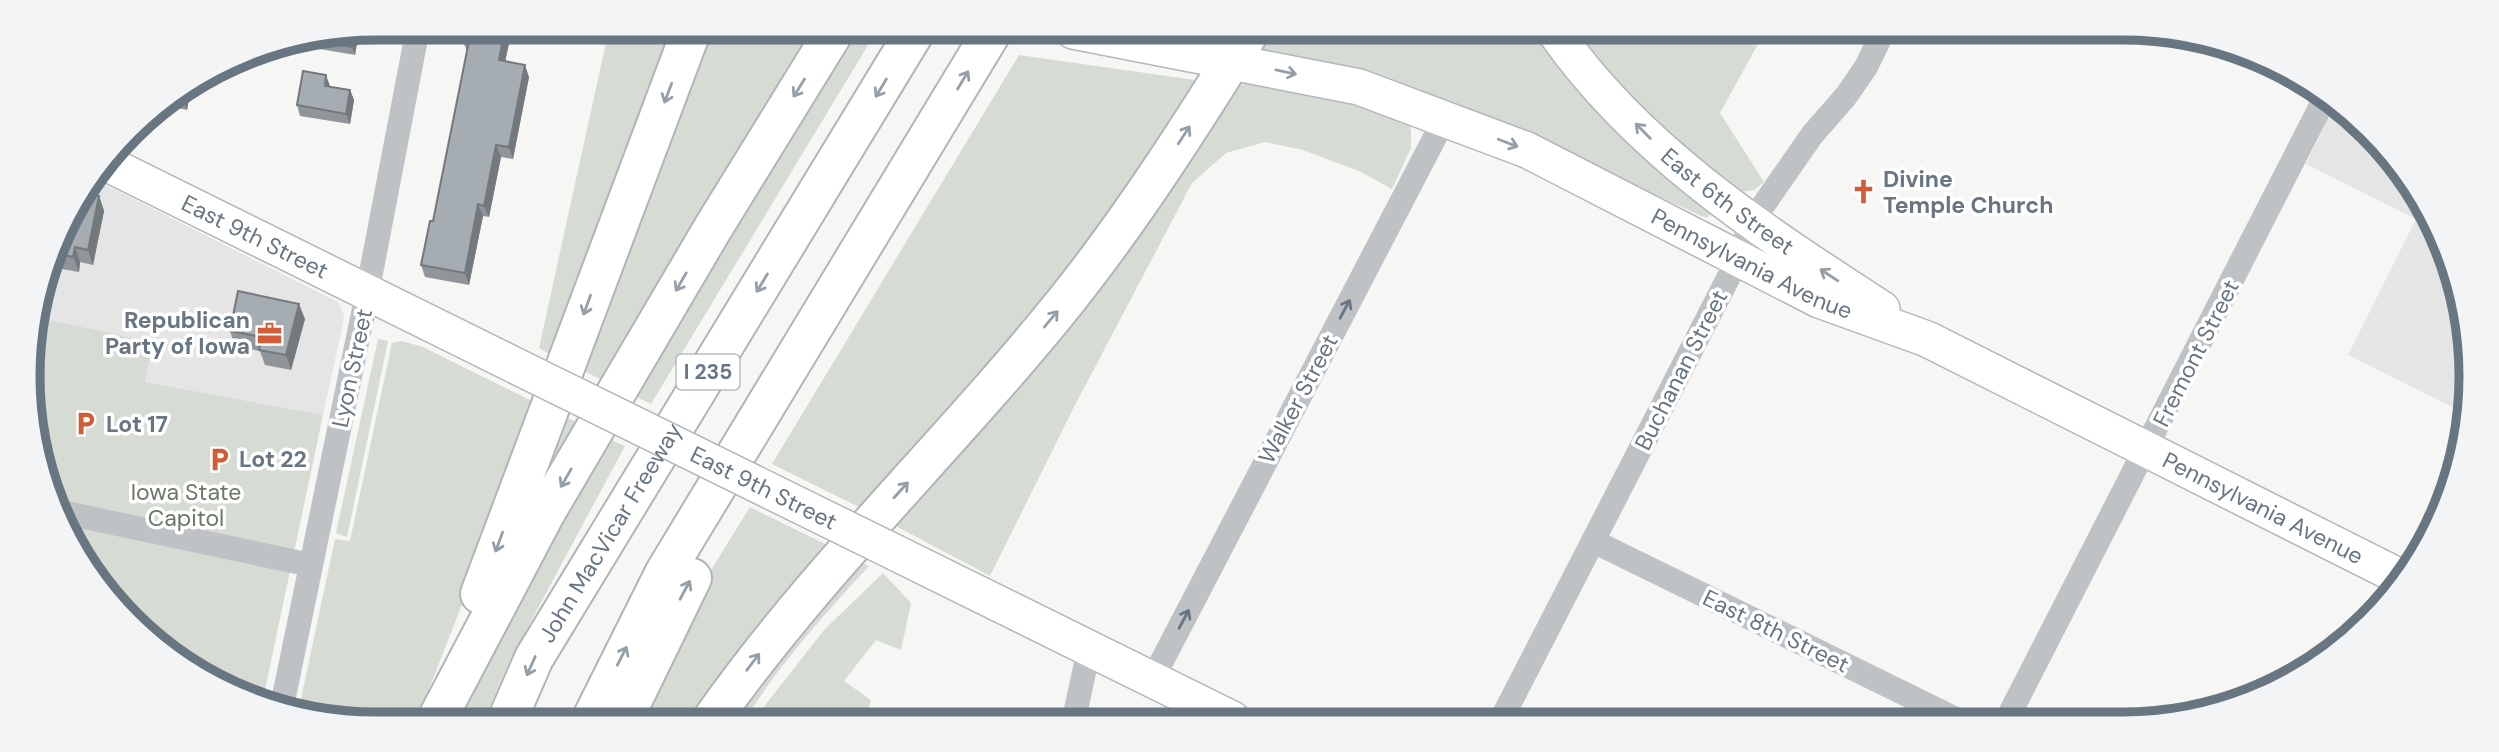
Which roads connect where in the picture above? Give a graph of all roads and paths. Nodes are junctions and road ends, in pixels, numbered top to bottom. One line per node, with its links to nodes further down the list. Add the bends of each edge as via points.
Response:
1 (416, 40): 16 (street, Lyon Street)
2 (688, 40): 26 (highway, one-way to 26)
3 (829, 40): 27 (highway, one-way to 27, via 546,512)
4 (910, 40): 28 (highway, John MacVicar Freeway / I 235, one-way to 28, via 534,658)
5 (987, 40): 13 (highway, I 235, one-way to 5)
6 (1141, 40): 9 (main road, Pennsylvania Avenue)
7 (1562, 40): 14 (main road, East 6th Street, one-way to 7, via 1663,151)
8 (1879, 40): 14 (street, Buchanan Street, via 1846,96 1812,135)
9 (1241, 46): 11 (main road, Pennsylvania Avenue, one-way to 11); 31 (highway, one-way to 9, via 814,587 1066,301 1168,160)
10 (2321, 106): 18 (street, Fremont Street)
11 (1445, 118): 15 (main road, Pennsylvania Avenue, one-way to 15, via 1527,150); 24 (street, Walker Street, one-way to 11)
12 (114, 167): 16 (main road, East 9th Street)
13 (890, 201): 29 (highway, I 235, one-way to 13, via 665,572); 30 (highway, one-way to 13, via 683,594)
14 (1751, 223): 15 (street, Buchanan Street); 17 (main road, East 6th Street, one-way to 14)
15 (1738, 259): 17 (main road, Pennsylvania Avenue, via 1841,309); 20 (street, Buchanan Street)
16 (367, 294): 21 (street, Lyon Street); 23 (main road, East 9th Street, bridge)
17 (1927, 339): 18 (main road, Pennsylvania Avenue)
18 (2146, 449): 22 (main road, Pennsylvania Avenue); 36 (street, Fremont Street)
19 (71, 514): 21 (street)
20 (1593, 541): 34 (street, Buchanan Street); 35 (street, East 8th Street)
21 (311, 565): 25 (street, Lyon Street)
22 (2394, 574)
23 (1089, 649): 24 (main road, East 9th Street); 32 (street)
24 (1152, 680): 33 (main road, East 9th Street)
25 (284, 698)
26 (438, 712)
27 (439, 712)
28 (511, 712)
29 (595, 712)
30 (627, 712)
31 (717, 712)
32 (1076, 712)
33 (1218, 712)
34 (1505, 712)
35 (1942, 712)
36 (2011, 712)

